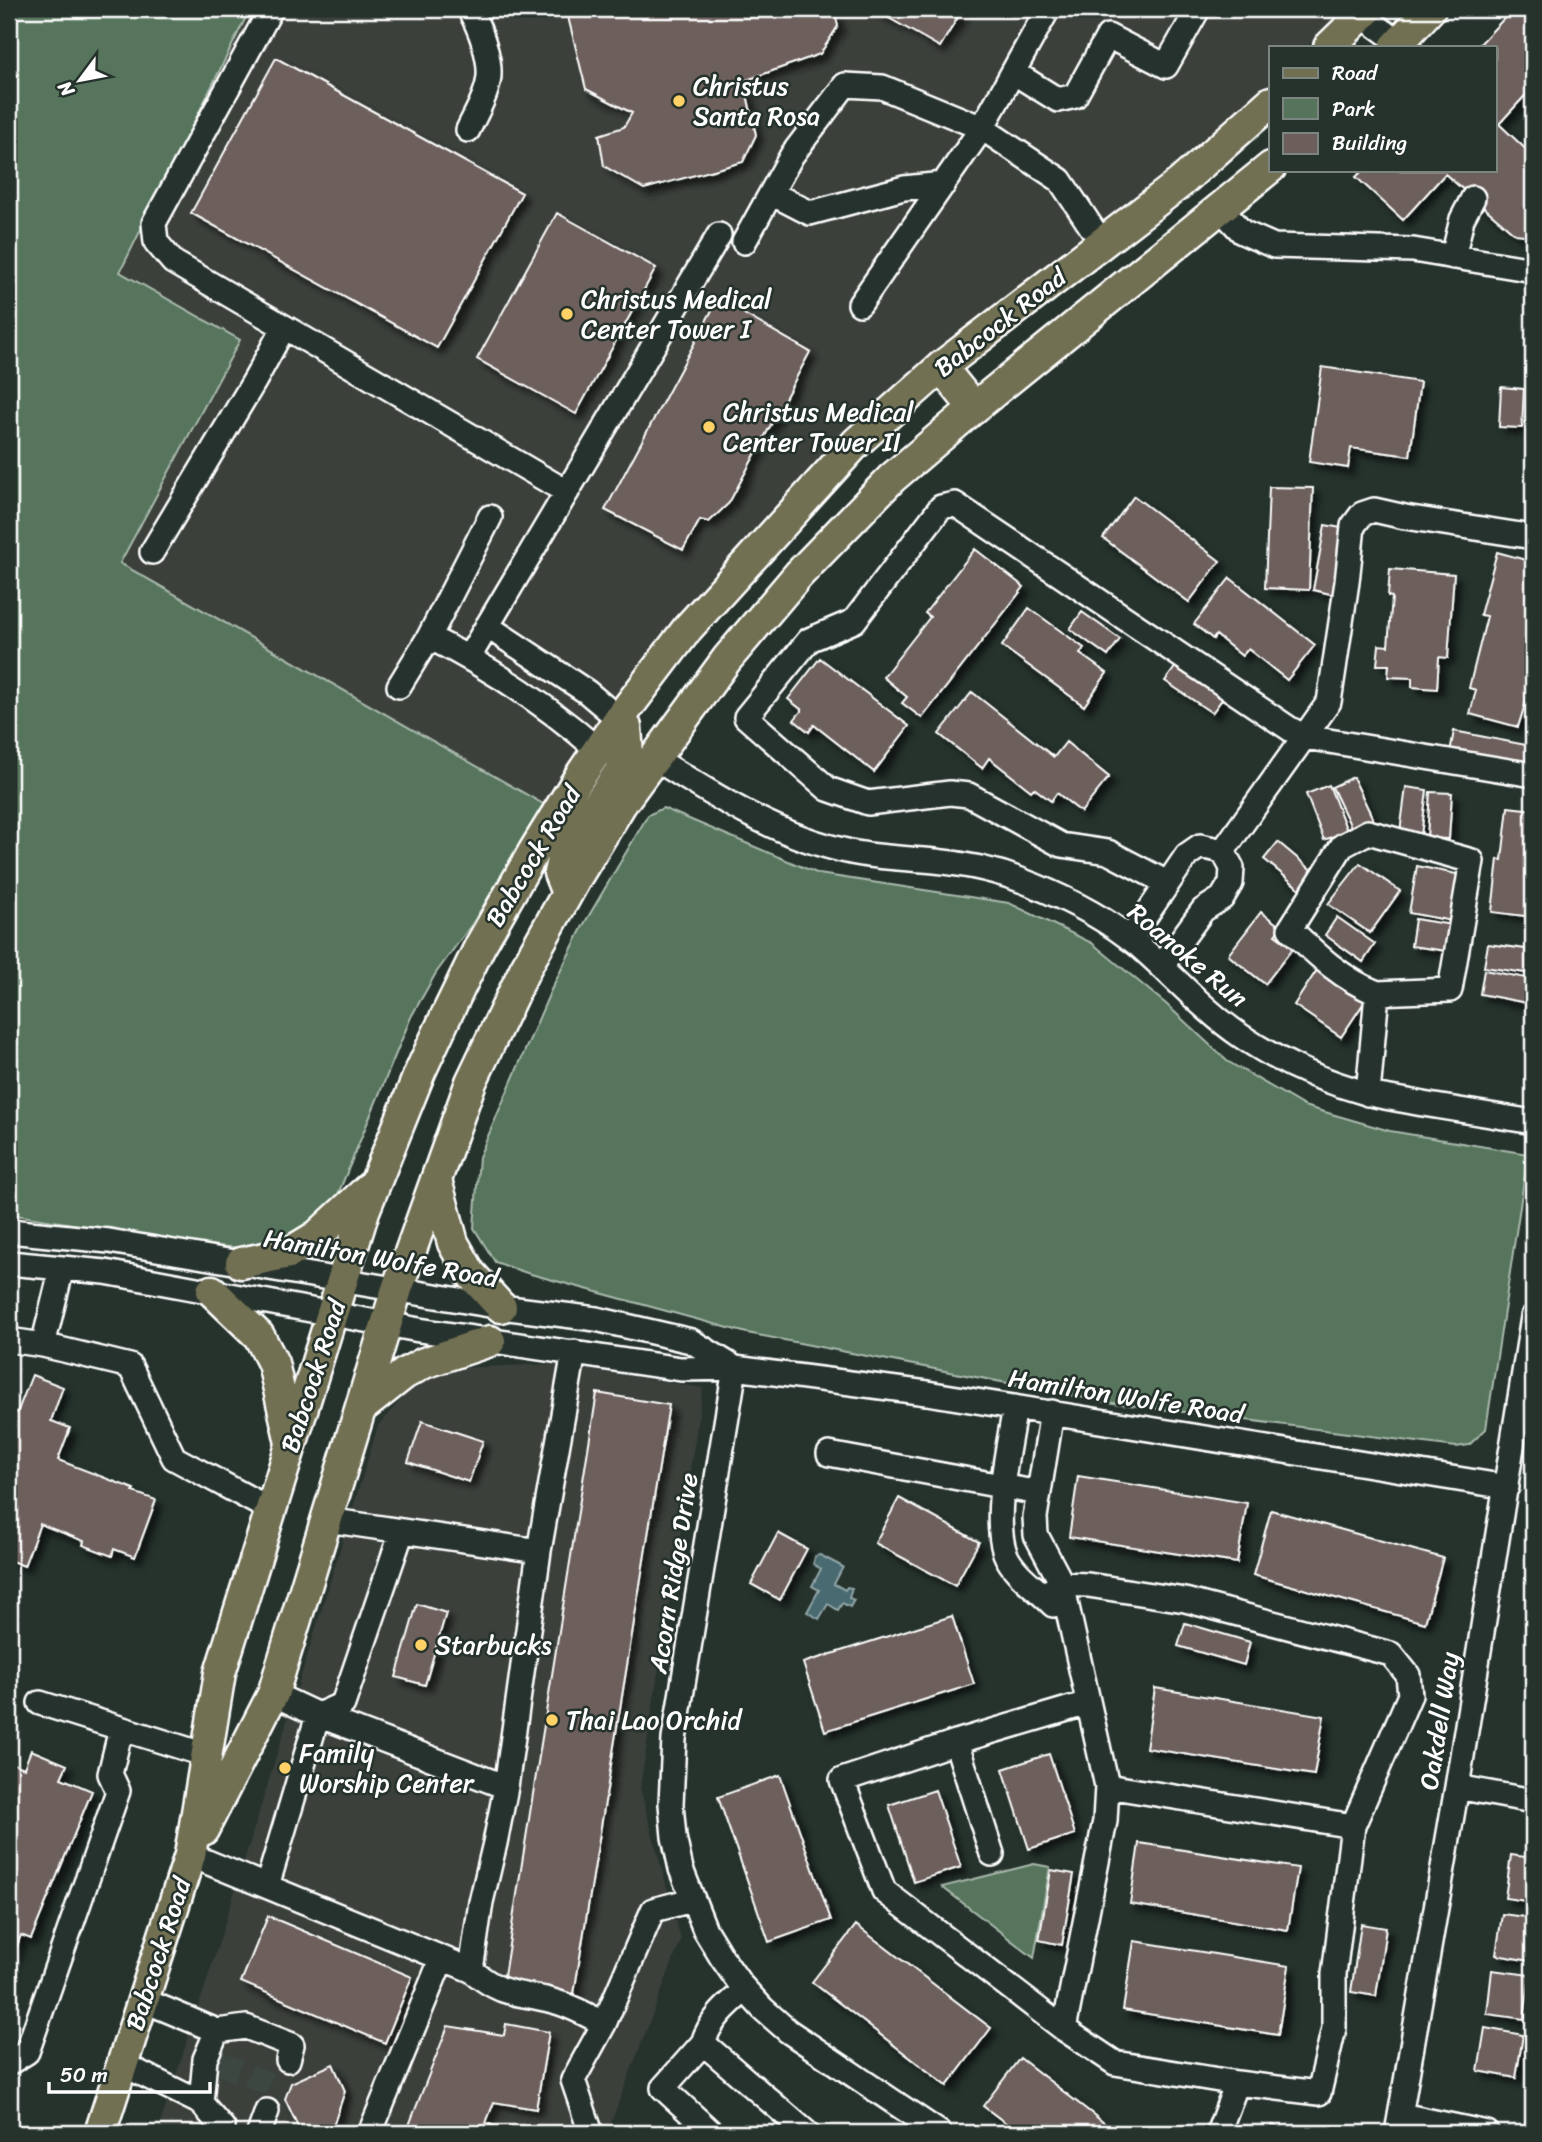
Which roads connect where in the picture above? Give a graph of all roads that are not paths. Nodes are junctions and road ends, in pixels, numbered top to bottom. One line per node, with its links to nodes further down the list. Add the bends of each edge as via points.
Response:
1 (271, 9): 24 (street, via 154,223 156,242 173,262)
2 (470, 9): 12 (street, via 487,55 489,82)
3 (1048, 9): 9 (street)
4 (1198, 9): 9 (street, via 1166,66 1108,36 1075,96 1058,100)
5 (1430, 9): 7 (main road)
6 (1361, 11): 7 (street); 8 (main road)
7 (1398, 45)
8 (1330, 46)
9 (1013, 72): 11 (street)
10 (1269, 104): 20 (main road, Babcock Road, via 1180,183)
11 (982, 128): 14 (street); 15 (street, via 882,87 845,85 792,155); 20 (street, via 1060,180)
12 (468, 130)
13 (1269, 169): 17 (main road, Babcock Road)
14 (944, 184): 15 (street, via 904,188 810,213); 23 (street)
15 (771, 193): 19 (street)
16 (1473, 198): 21 (street)
17 (1219, 207): 21 (street, via 1242,232 1274,246 1412,250); 26 (main road, Babcock Road)
18 (719, 235): 27 (street)
19 (744, 242)
20 (1102, 243): 25 (main road, Babcock Road)
21 (1452, 257): 22 (street)
22 (1533, 270)
23 (860, 304)
24 (284, 327): 27 (street); 30 (street)
25 (941, 367): 26 (main road); 35 (main road, Babcock Road, via 858,442 786,520 688,628)
26 (974, 408): 38 (main road, Babcock Road, via 892,478 799,574 727,659)
27 (567, 492): 31 (street)
28 (490, 517): 32 (street)
29 (1533, 537): 36 (street, via 1374,510 1362,514 1353,526 1329,702)
30 (152, 552)
31 (488, 626): 33 (street); 35 (street)
32 (429, 637): 33 (street); 34 (street)
33 (469, 657): 37 (street)
34 (398, 686)
35 (619, 719): 37 (main road, Babcock Road); 42 (main road, via 626,727 628,755 564,856 559,873)
36 (1305, 737): 39 (street); 40 (street); 41 (street, via 955,504 941,507 854,621 808,640 746,717 828,789 868,803 969,795 1061,845 1108,852)
37 (598, 750): 48 (main road, Babcock Road, via 480,946 420,1072)
38 (656, 759): 42 (main road, Babcock Road, via 621,804); 43 (street, Roanoke Run, via 729,805 788,833 851,852 991,871 1068,900)
39 (1533, 775)
40 (1223, 851): 41 (street, via 1200,846 1187,855); 44 (street, via 1232,869 1231,883 1222,898 1203,910)
41 (1167, 883): 43 (street)
42 (567, 893): 49 (main road, Babcock Road, via 471,1082)
43 (1130, 939): 44 (street, Roanoke Run)
44 (1161, 967): 46 (street, Roanoke Run, via 1206,1009 1259,1047 1325,1080)
45 (1377, 993): 45 (street, via 1450,990 1472,862 1368,832 1342,846 1290,929 1329,966); 46 (street)
46 (1368, 1094): 47 (street, Roanoke Run)
47 (1533, 1122)
48 (377, 1180): 52 (main road, via 317,1236 289,1253); 54 (main road, Babcock Road)
49 (436, 1180): 55 (main road, Babcock Road); 57 (main road, via 453,1243 470,1273)
50 (9, 1231): 52 (street, Hamilton Wolfe Road, via 109,1241)
51 (9, 1262): 53 (street, Hamilton Wolfe Road)
52 (241, 1263): 54 (street, Hamilton Wolfe Road)
53 (62, 1268): 56 (street, Hamilton Wolfe Road); 63 (street)
54 (344, 1280): 55 (street, Hamilton Wolfe Road); 58 (main road, Babcock Road)
55 (397, 1289): 57 (street, Hamilton Wolfe Road); 60 (main road, Babcock Road)
56 (212, 1291): 58 (street, Hamilton Wolfe Road); 69 (main road, via 259,1336 273,1363)
57 (501, 1307): 65 (street, Hamilton Wolfe Road, via 596,1320 691,1341)
58 (334, 1315): 60 (street, Hamilton Wolfe Road); 69 (main road, Babcock Road)
59 (1533, 1317): 72 (street, Oakdell Way)
60 (387, 1324): 62 (street, Hamilton Wolfe Road); 67 (main road, Babcock Road)
61 (9, 1340): 63 (street)
62 (490, 1341): 64 (street, Hamilton Wolfe Road); 67 (main road, via 424,1363)
63 (43, 1345): 74 (street, via 130,1366 174,1458)
64 (574, 1352): 65 (street, Hamilton Wolfe Road, via 681,1369); 77 (street)
65 (735, 1368): 66 (street, Hamilton Wolfe Road); 94 (street, Acorn Ridge Drive, via 671,1771 674,1837)
66 (1015, 1407): 68 (street, Hamilton Wolfe Road); 71 (street)
67 (361, 1408): 75 (main road, Babcock Road)
68 (1052, 1412): 72 (street, Hamilton Wolfe Road); 73 (street)
69 (291, 1444): 74 (main road, Babcock Road)
70 (829, 1454): 71 (street)
71 (1003, 1487): 73 (street); 78 (street, via 1000,1524 1005,1554 1021,1575)
72 (1507, 1487): 88 (street, Oakdell Way)
73 (1039, 1493): 78 (street, via 1036,1535)
74 (271, 1510): 85 (main road, Babcock Road, via 220,1673)
75 (327, 1520): 76 (street); 79 (main road, Babcock Road)
76 (402, 1531): 77 (street); 82 (street, via 343,1704)
77 (539, 1551): 87 (street)
78 (1052, 1590): 81 (street, via 1069,1622); 90 (street, via 1088,1585 1185,1600 1391,1654 1408,1675 1410,1695)
79 (273, 1695): 82 (street); 92 (main road, Babcock Road)
80 (40, 1703): 83 (street)
81 (1088, 1703): 84 (street); 86 (street)
82 (318, 1714): 87 (street); 93 (street)
83 (121, 1728): 85 (street); 104 (street, via 110,1774 118,1791 27,2052)
84 (956, 1742): 91 (street); 100 (street, via 842,1780 884,1891)
85 (206, 1755): 92 (main road, Babcock Road)
86 (1107, 1786): 90 (street); 100 (street, via 1105,1821)
87 (506, 1787): 96 (street)
88 (1457, 1787): 89 (street); 109 (street, Oakdell Way)
89 (1533, 1801)
90 (1353, 1826): 106 (street, via 1334,1974 1334,2028 1319,2093)
91 (992, 1854)
92 (190, 1855): 93 (street); 98 (main road, Babcock Road)
93 (267, 1886): 95 (street)
94 (692, 1900): 97 (street, Acorn Ridge Drive, via 722,1958); 99 (street, via 653,1910)
95 (442, 1958): 96 (street); 113 (street)
96 (471, 1970): 99 (street, via 508,1993 552,2001)
97 (746, 1990): 102 (street, via 707,2028); 117 (street, Acorn Ridge Drive, via 788,2031)
98 (143, 2000): 101 (street); 105 (main road, Babcock Road)
99 (604, 2024): 114 (street, via 573,2080)
100 (1064, 2029): 106 (street, via 1115,2063)
101 (217, 2031): 103 (street, via 246,2027 292,2045); 107 (street)
102 (703, 2043): 115 (street, via 663,2088); 116 (street)
103 (288, 2060)
104 (9, 2063)
105 (122, 2064): 107 (street); 111 (main road, Babcock Road)
106 (1237, 2083): 118 (street)
107 (201, 2103): 110 (street)
108 (267, 2111): 112 (street)
109 (1399, 2124): 119 (street)
110 (226, 2132)
111 (100, 2133)
112 (259, 2133)
113 (370, 2133)
114 (591, 2133)
115 (712, 2133)
116 (807, 2133)
117 (940, 2133)
118 (1218, 2133)
119 (1487, 2133)

